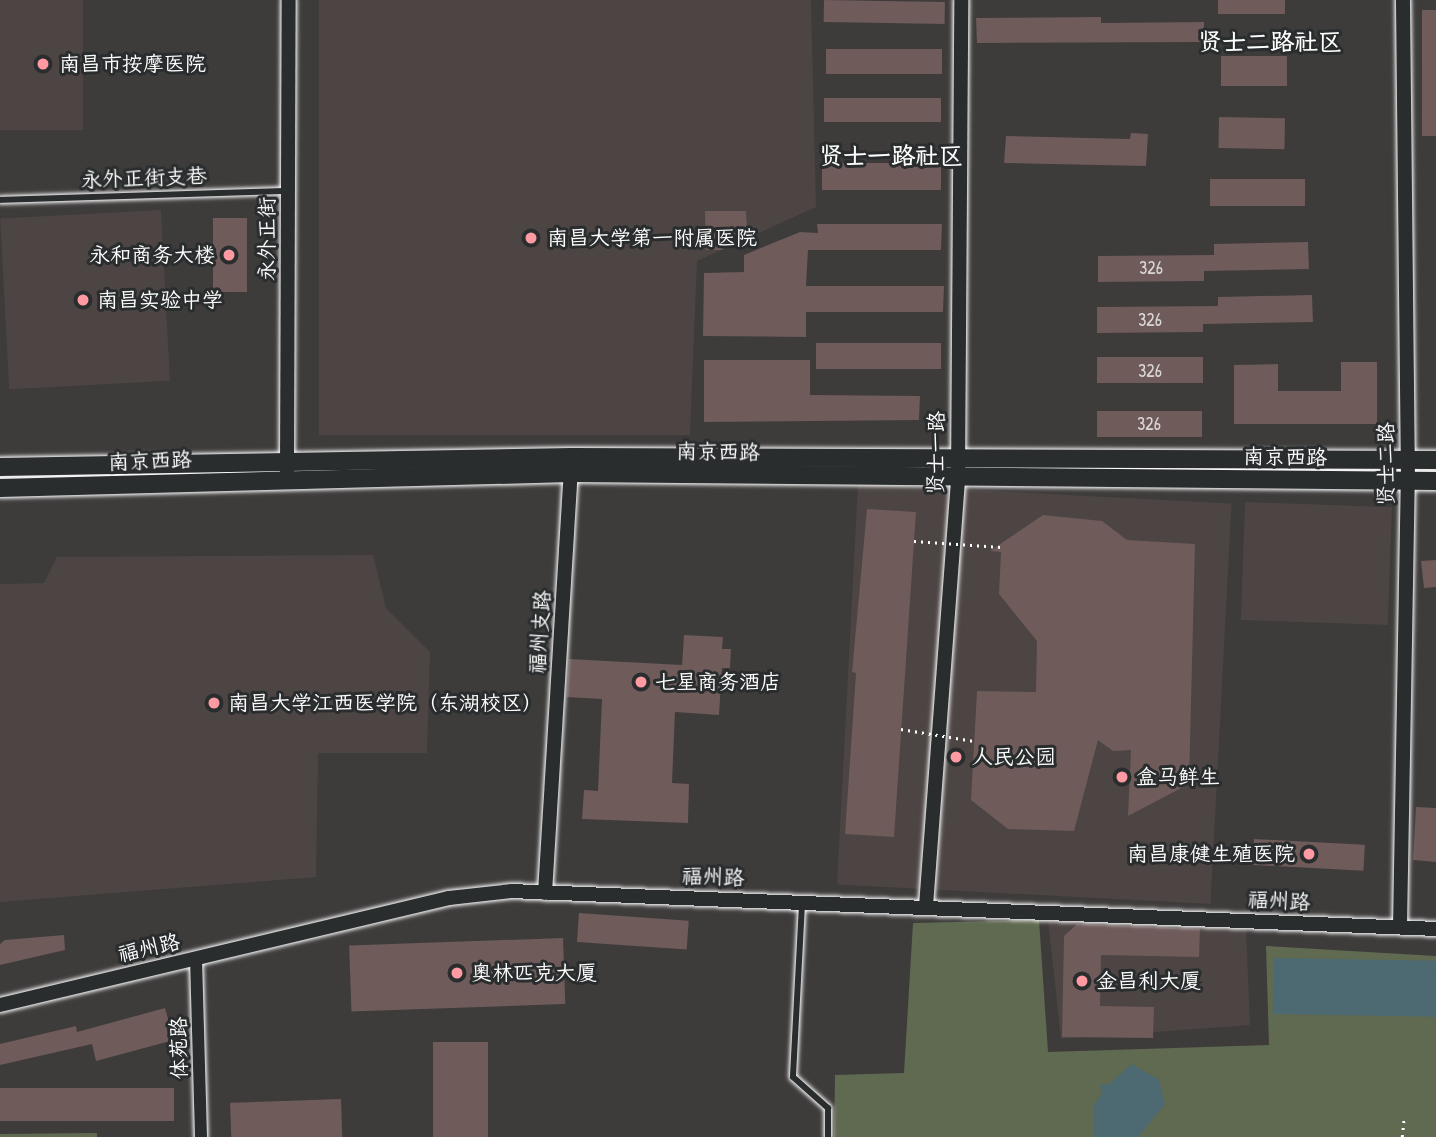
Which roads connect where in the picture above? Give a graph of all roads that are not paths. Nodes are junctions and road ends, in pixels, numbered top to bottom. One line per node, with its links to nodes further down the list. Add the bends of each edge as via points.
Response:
1 (289, 0): 4 (street, 永外正街)
2 (961, 0): 11 (street, 贤士一路)
3 (1403, 0): 7 (street, 贤士二路)
4 (288, 191): 5 (lane, 永外正街支巷); 6 (street, 永外正街)
5 (0, 200)
6 (287, 459): 9 (main road, 南京西路); 10 (main road, 南京西路); 12 (street, 永外正街)
7 (1408, 460): 8 (main road, 南京西路); 11 (main road, 南京西路); 13 (street, 贤士二路)
8 (1436, 460)
9 (571, 465): 11 (main road, 南京西路); 12 (main road, 南京西路); 16 (street, 福州支路)
10 (0, 467)
11 (958, 468): 13 (main road, 南京西路); 18 (street, 贤士一路)
12 (287, 479): 15 (main road, 南京西路)
13 (1408, 481): 14 (main road, 南京西路); 19 (street, 贤士二路)
14 (1436, 481)
15 (0, 488)
16 (545, 892): 17 (street, 福州路); 21 (street, 福州路, via 449,898)
17 (802, 902): 18 (street, 福州路); 24 (lane, via 793,1077 828,1108)
18 (926, 906): 19 (street, 福州路)
19 (1400, 927): 20 (street, 福州路)
20 (1436, 929)
21 (196, 958): 22 (street, 福州路); 23 (street, 体苑路)
22 (0, 1005)
23 (201, 1137)
24 (828, 1137)

